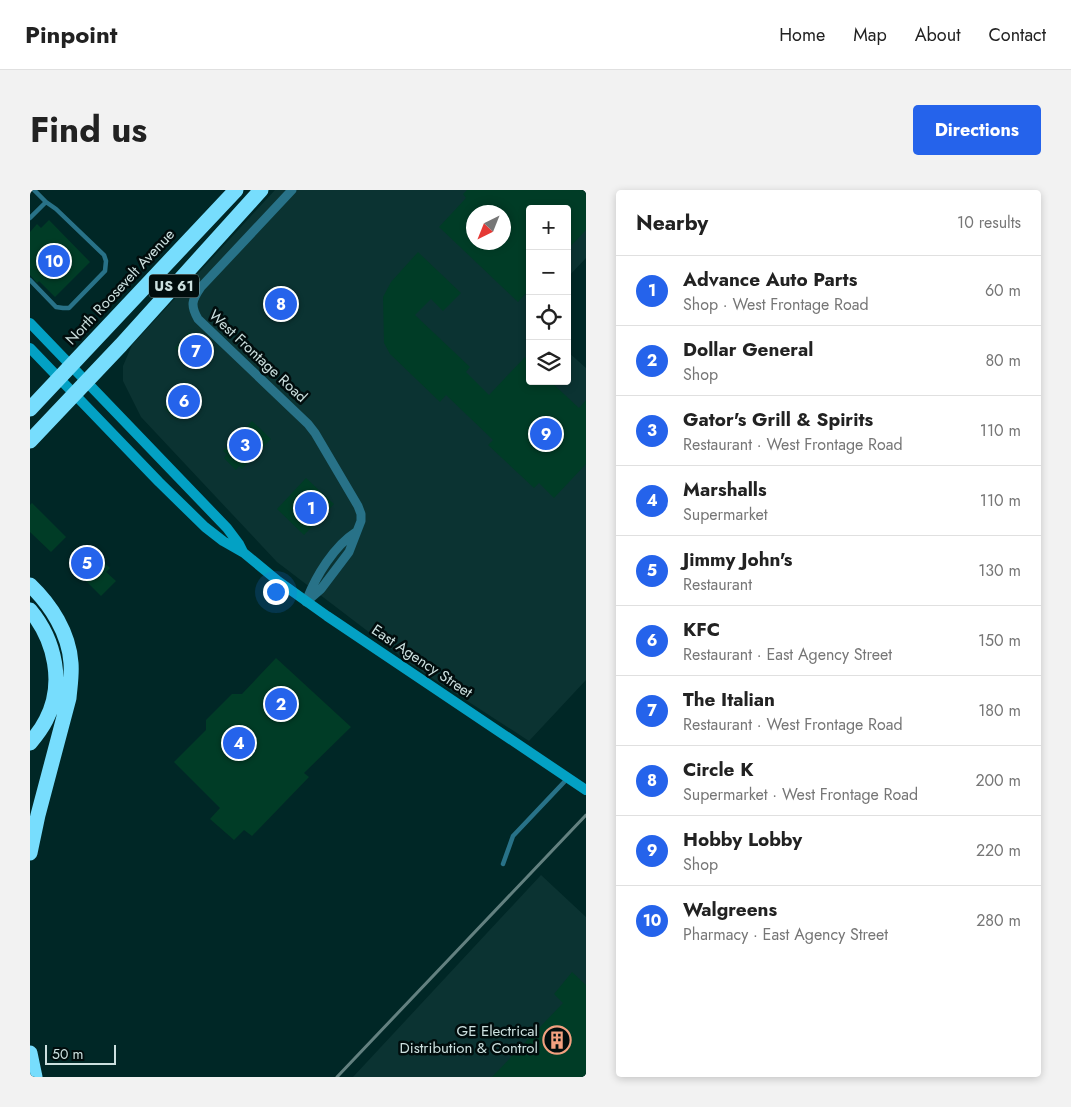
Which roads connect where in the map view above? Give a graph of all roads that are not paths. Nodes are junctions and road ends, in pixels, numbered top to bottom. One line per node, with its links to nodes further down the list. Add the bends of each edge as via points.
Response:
1 (34, 190): 5 (lane)
2 (236, 190): 10 (highway, North Roosevelt Avenue / US 61)
3 (261, 190): 12 (highway, US 61)
4 (292, 190): 18 (street, West Frontage Road, via 201,287 192,302 198,320 302,416 315,432 358,506 361,521 356,532 336,550 318,576)
5 (46, 202): 6 (lane); 7 (lane, via 104,255 105,271 69,308 56,307)
6 (30, 218)
7 (30, 280)
8 (30, 323): 10 (main road, East Agency Street)
9 (30, 348): 11 (main road, East Agency Street)
10 (70, 365): 11 (highway, North Roosevelt Avenue / US 61); 12 (main road, East Agency Street)
11 (59, 378): 13 (main road, East Agency Street); 14 (highway, North Roosevelt Avenue / US 61)
12 (86, 382): 13 (highway, US 61); 16 (main road, East Agency Street, via 227,528)
13 (74, 394): 15 (highway, US 61); 16 (main road, East Agency Street, via 195,518)
14 (30, 408)
15 (30, 441)
16 (244, 553): 18 (main road, East Agency Street)
17 (30, 585): 23 (highway, via 60,625 68,646 71,682)
18 (306, 602): 21 (main road, East Agency Street)
19 (30, 610): 20 (highway, via 49,640 56,673 52,707)
20 (30, 743)
21 (569, 778): 22 (main road, East Agency Street); 24 (lane, via 513,836)
22 (586, 790)
23 (30, 853)
24 (503, 864)
25 (30, 1053): 26 (highway)
26 (36, 1077)

